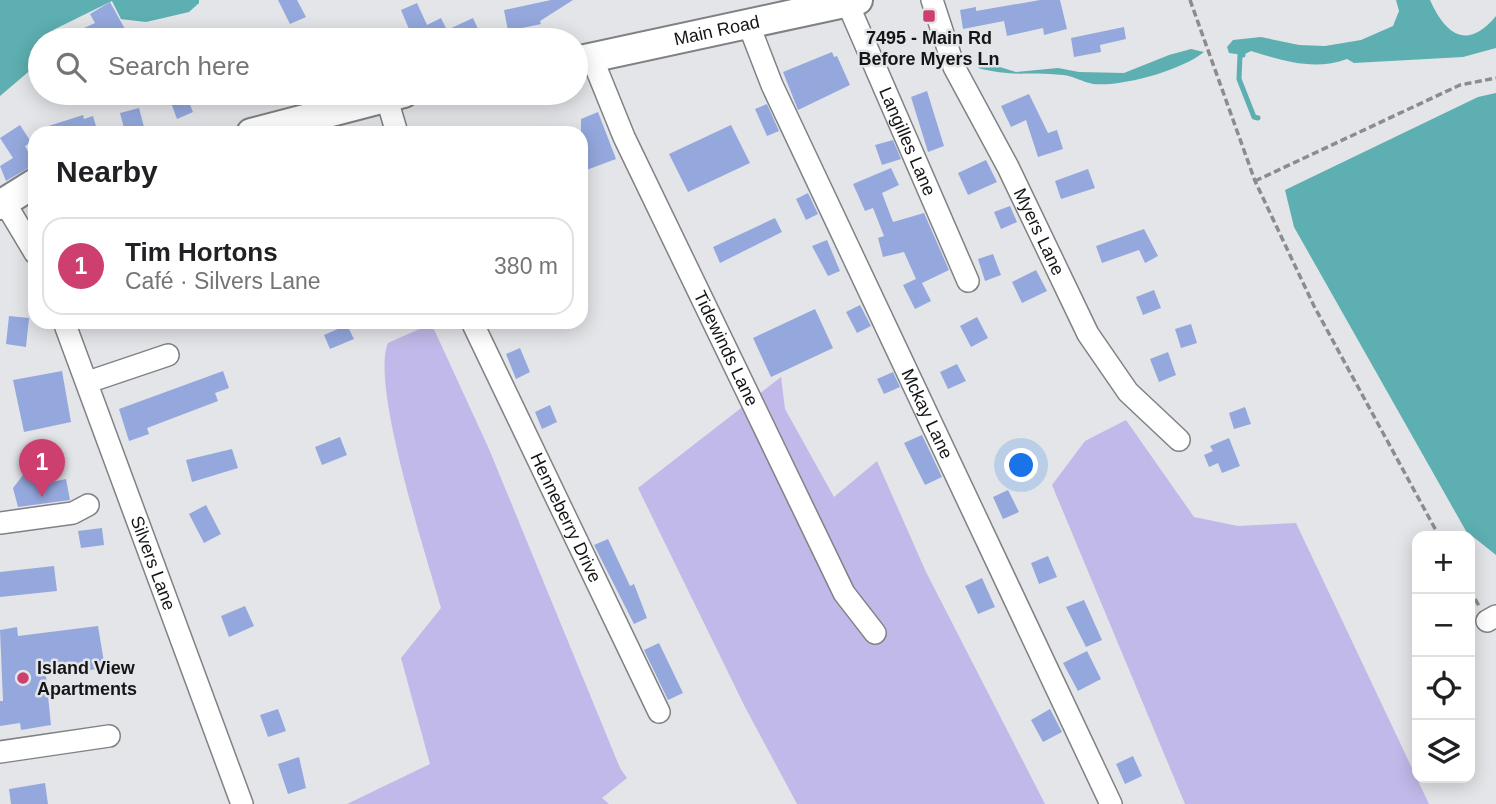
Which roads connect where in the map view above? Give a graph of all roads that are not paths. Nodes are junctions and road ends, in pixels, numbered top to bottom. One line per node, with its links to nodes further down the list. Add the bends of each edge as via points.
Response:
1 (932, 0): 18 (street, Myers Lane, via 954,67 1088,334 1128,392)
2 (853, 1): 3 (main road, Main Road); 13 (street, Langilles Lane)
3 (748, 23): 4 (main road, Main Road); 26 (street, Mckay Lane, via 772,85)
4 (588, 59)
5 (588, 68): 21 (street, Tidewinds Lane, via 844,593)
6 (354, 105): 8 (main road)
7 (396, 105): 9 (street)
8 (277, 126)
9 (397, 126)
10 (28, 187): 11 (main road)
11 (2, 204): 12 (street)
12 (28, 243)
13 (968, 281)
14 (67, 329): 17 (street, Silvers Lane)
15 (475, 329): 22 (street, Henneberry Drive)
16 (168, 355): 17 (street)
17 (88, 382): 25 (street, Silvers Lane, via 132,513)
18 (1179, 440)
19 (88, 505): 20 (street, via 73,513)
20 (0, 523)
21 (875, 633)
22 (659, 712)
23 (109, 736): 24 (street)
24 (0, 752)
25 (242, 804)
26 (1111, 804)

